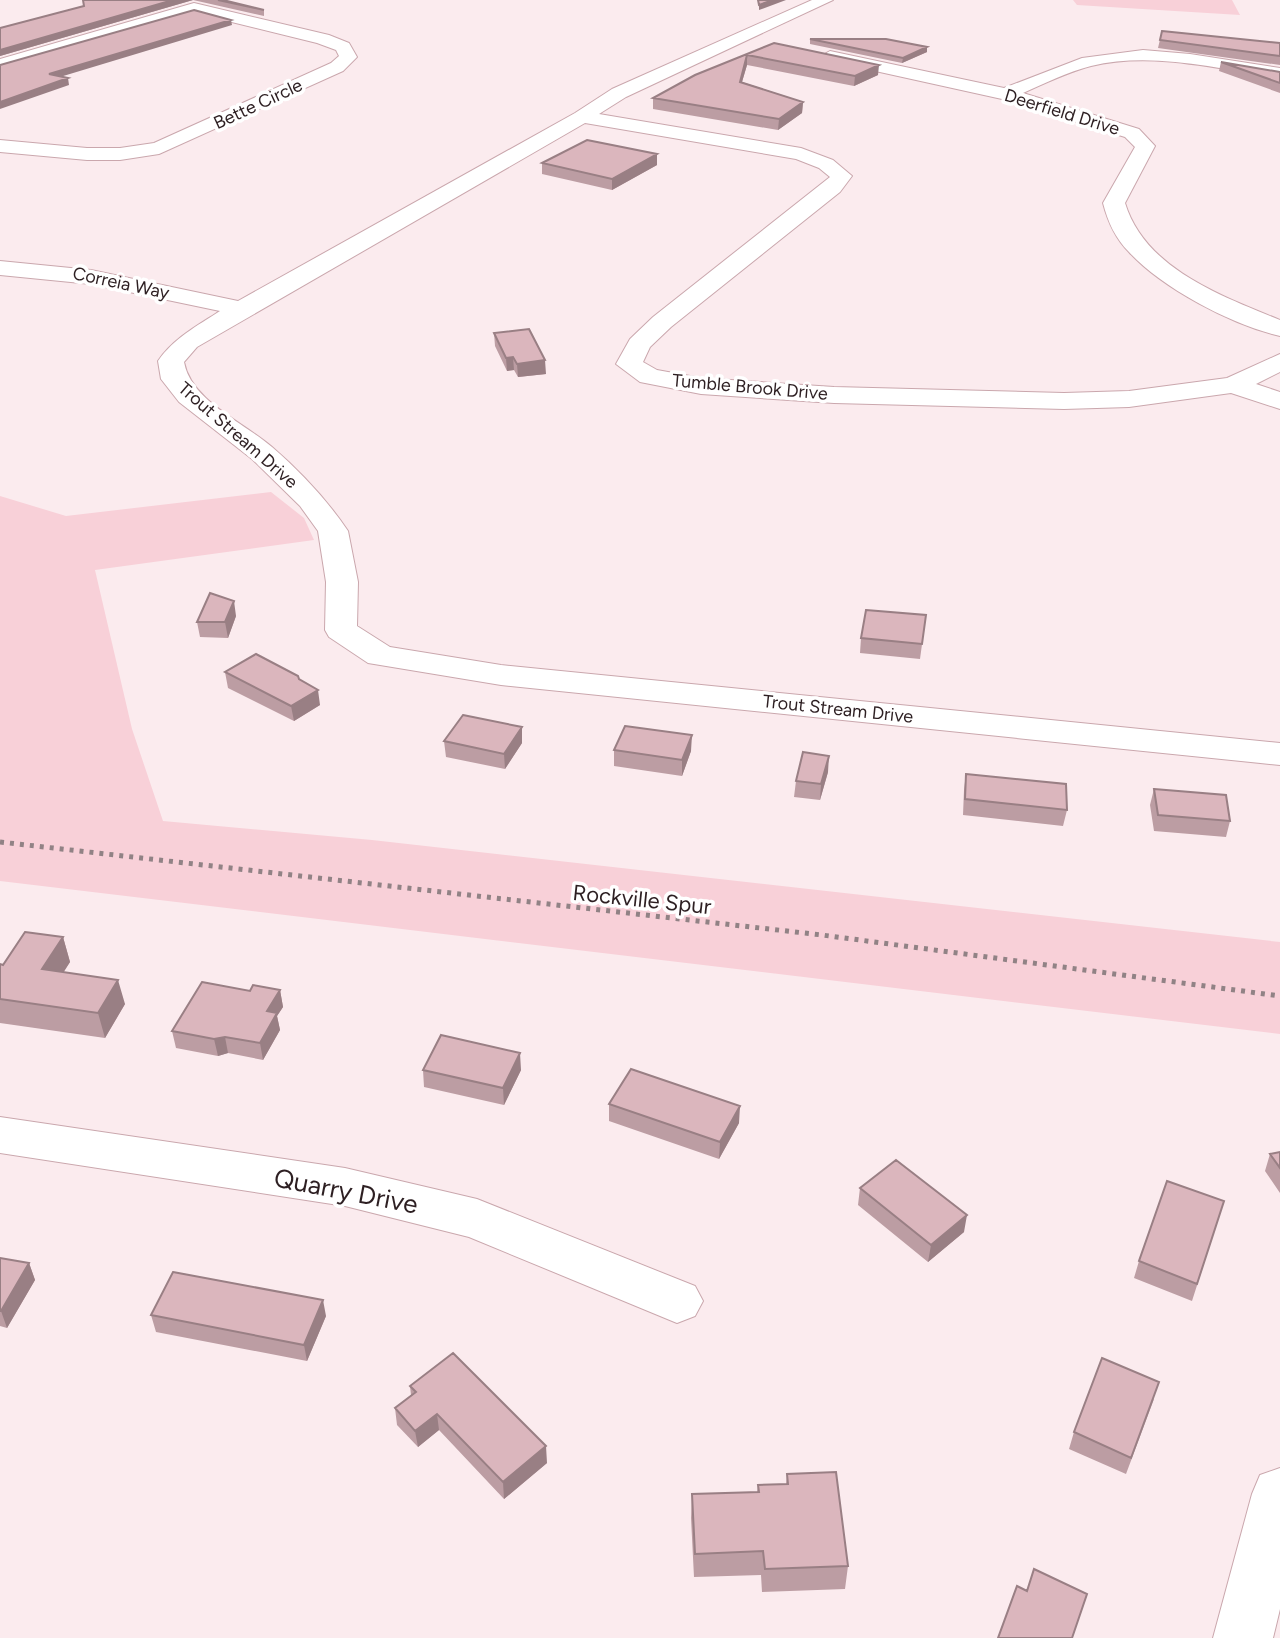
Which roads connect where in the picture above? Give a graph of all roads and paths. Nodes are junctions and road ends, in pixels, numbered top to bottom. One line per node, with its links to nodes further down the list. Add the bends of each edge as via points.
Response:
1 (218, 0): 3 (street, Bette Circle)
2 (825, 0): 4 (street, Trout Stream Drive)
3 (194, 8): 7 (street, Bette Circle); 11 (street, Bette Circle, via 323,39 343,47 348,57 337,67 159,148 87,154)
4 (745, 38): 5 (street); 10 (street, Trout Stream Drive, via 619,93)
5 (776, 45)
6 (806, 51): 9 (street, Deerfield Drive)
7 (0, 65)
8 (1280, 73): 9 (street, via 1174,59 1103,58)
9 (1006, 94): 14 (street, Deerfield Drive, via 1132,133 1145,146 1114,203 1125,236 1177,277)
10 (582, 117): 13 (street, Trout Stream Drive); 16 (street, Tumble Brook Drive, via 801,154 842,176 639,344 629,364 649,376 701,386 834,395 1064,401 1129,399)
11 (0, 146)
12 (0, 268): 13 (street, Correia Way, via 50,269)
13 (241, 309): 18 (street, Trout Stream Drive, via 188,342 171,361 174,379 310,500 333,531 342,582 341,630 380,656 501,675)
14 (1280, 329)
15 (1280, 362): 16 (street, Tumble Brook Drive)
16 (1233, 385): 17 (street)
17 (1280, 401)
18 (1280, 754)
19 (0, 842): 20 (path, Rockville Spur, via 822,935)
20 (1280, 996)
21 (0, 1135): 22 (street, Quarry Drive, via 345,1187 433,1208 477,1219)
22 (677, 1301)
23 (1280, 1494): 24 (street)
24 (1243, 1638)

